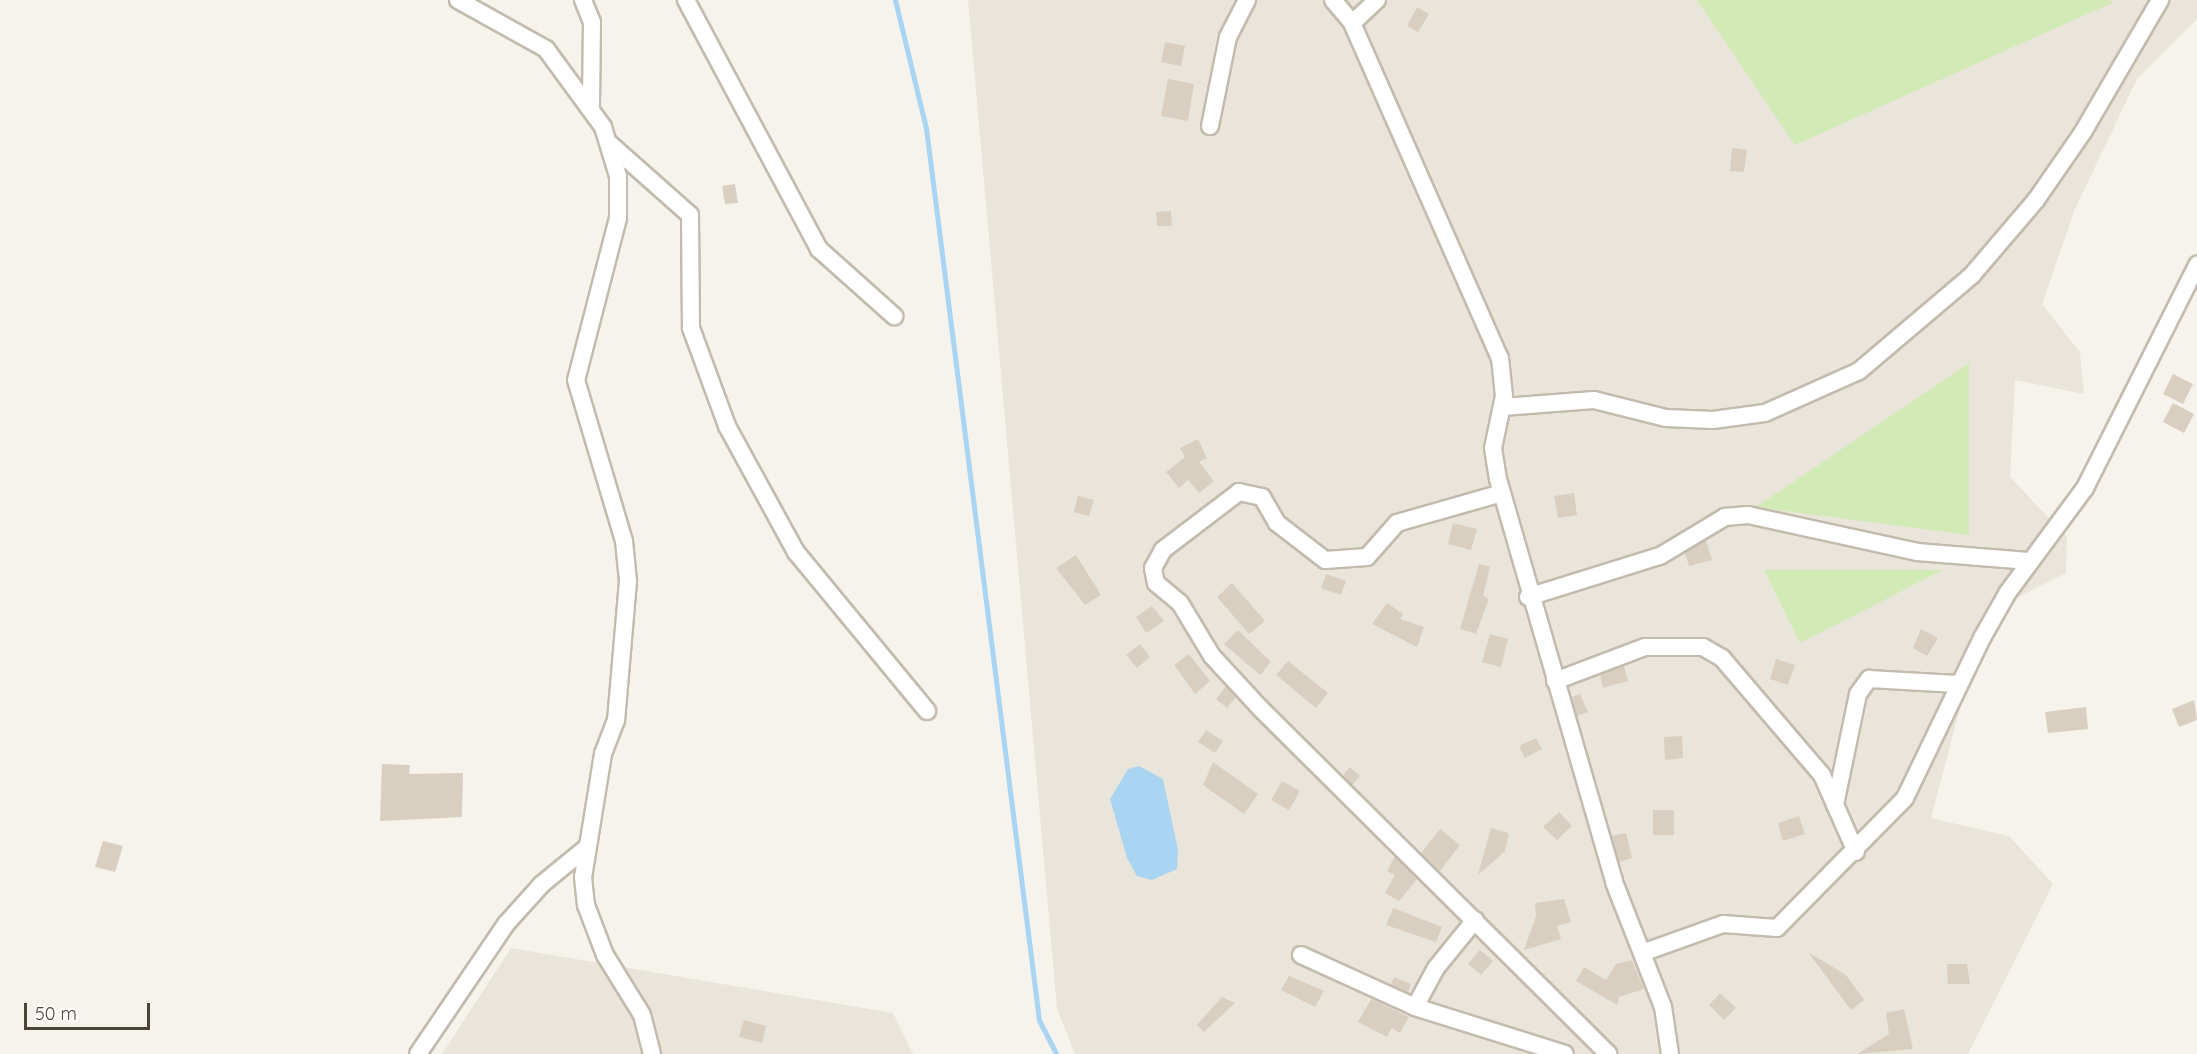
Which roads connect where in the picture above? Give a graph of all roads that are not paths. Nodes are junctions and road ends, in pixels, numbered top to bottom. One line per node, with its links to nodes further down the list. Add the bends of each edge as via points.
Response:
1 (458, 0): 9 (street, via 546,49)
2 (582, 0): 9 (street, via 592,22)
3 (686, 0): 13 (street, via 819,249)
4 (1247, 0): 10 (street, via 1228,37)
5 (1333, 0): 8 (street)
6 (1377, 0): 8 (street)
7 (2160, 0): 14 (street, via 2112,87 2036,200 1972,275 1859,371 1765,413 1713,420 1666,418 1594,400)
8 (1352, 23): 14 (street, via 1487,320 1503,372)
9 (591, 107): 11 (street)
10 (1210, 126)
11 (608, 142): 20 (street, via 690,215 690,328 727,426 796,552); 22 (street, via 618,176 618,218 576,380 624,541 628,581 616,720 603,753)
12 (2197, 265): 16 (street, via 2085,489)
13 (894, 316)
14 (1503, 407): 15 (street, via 1493,448)
15 (1502, 493): 17 (street); 24 (street, via 1397,523 1367,557 1325,560 1277,523 1262,497 1239,492 1163,550 1153,568 1156,583 1180,603 1218,663)
16 (2030, 561): 17 (street, via 1917,552 1736,516 1711,523 1660,556); 19 (street)
17 (1528, 597): 18 (street)
18 (1555, 681): 21 (street, via 1645,647 1703,647 1722,658 1822,775); 25 (street, via 1614,882)
19 (1957, 684): 21 (street, via 1869,678 1858,694); 23 (street, via 1905,798)
20 (927, 711)
21 (1835, 805): 23 (street)
22 (586, 848): 28 (street, via 542,884 506,924); 29 (street, via 586,905 605,955 642,1015)
23 (1856, 852): 25 (street, via 1777,928 1723,924)
24 (1475, 920): 27 (street, via 1436,968); 31 (street)
25 (1642, 953): 32 (street, via 1663,1007)
26 (1301, 954): 27 (street)
27 (1415, 1007): 30 (street)
28 (418, 1054)
29 (652, 1054)
30 (1565, 1054)
31 (1609, 1054)
32 (1670, 1054)

